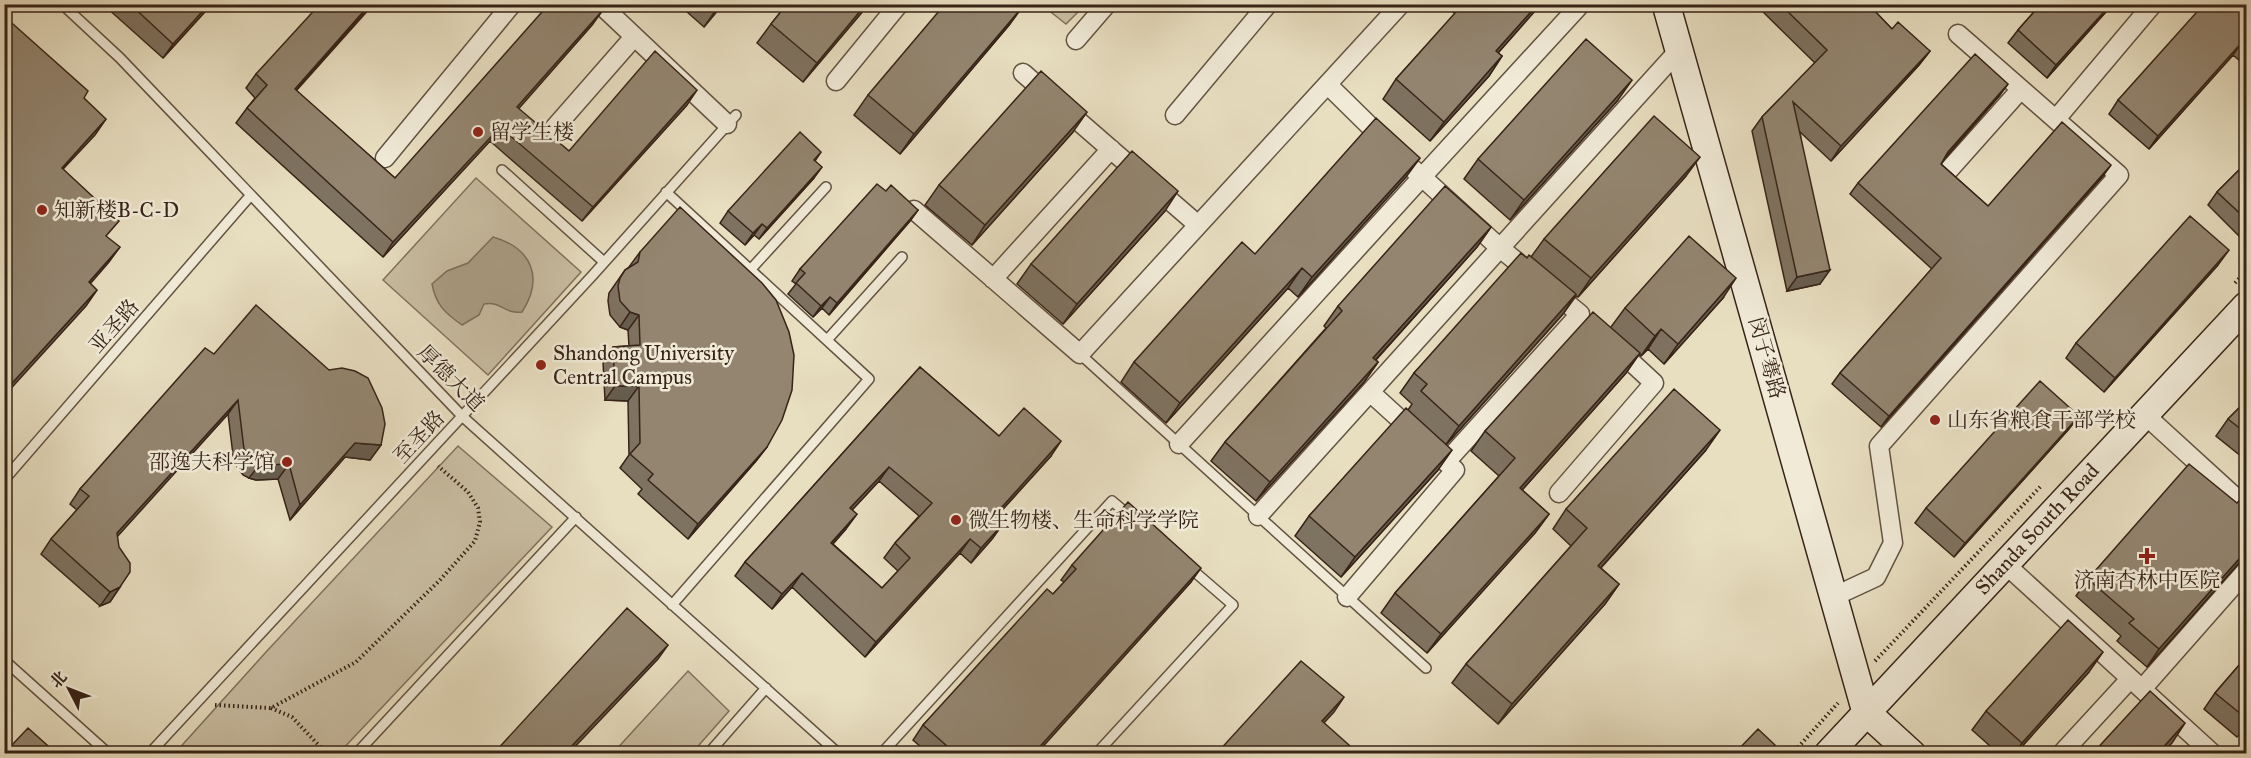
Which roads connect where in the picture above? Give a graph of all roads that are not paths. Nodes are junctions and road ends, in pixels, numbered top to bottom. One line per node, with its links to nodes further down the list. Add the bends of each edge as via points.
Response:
1 (62, 4): 30 (lane, 厚德大道, via 120,58)
2 (512, 4): 24 (street)
3 (600, 4): 12 (street)
4 (899, 4): 16 (street)
5 (1107, 4): 13 (street)
6 (1269, 4): 19 (street)
7 (1401, 4): 17 (street)
8 (1581, 4): 27 (street)
9 (1666, 4): 14 (street, 闵子骞路)
10 (2153, 4): 21 (street)
11 (1958, 34): 18 (street)
12 (634, 37): 20 (street); 22 (street)
13 (1076, 40)
14 (1679, 50): 33 (street); 58 (street, 闵子骞路)
15 (1023, 73): 23 (street)
16 (836, 81)
17 (1328, 84): 27 (street); 32 (street)
18 (2020, 88): 21 (street); 26 (street)
19 (1175, 115)
20 (732, 119): 29 (lane, 至圣路)
21 (2056, 120): 58 (street, via 2119,174 1879,446 1893,543 1876,577)
22 (549, 134)
23 (1111, 150): 32 (street); 37 (street)
24 (385, 158)
25 (502, 170): 35 (lane)
26 (1948, 171)
27 (1422, 177): 33 (street); 47 (street)
28 (826, 187): 36 (lane)
29 (666, 192): 35 (lane, 至圣路); 36 (lane)
30 (250, 196): 46 (lane, 厚德大道); 49 (lane, 亚圣路)
31 (914, 210): 37 (street)
32 (1198, 225): 43 (street)
33 (1500, 248): 39 (street); 44 (street)
34 (902, 257): 42 (lane)
35 (604, 262): 46 (lane, 至圣路)
36 (751, 269): 42 (lane)
37 (993, 279): 43 (street)
38 (2247, 306): 45 (street, Shanda South Road)
39 (1574, 309): 40 (street); 48 (street, via 1580,314)
40 (1590, 324)
41 (1606, 339): 50 (street, via 1654,383)
42 (827, 340): 60 (lane, via 869,379)
43 (1080, 354): 47 (lane)
44 (1370, 392): 48 (street); 52 (street)
45 (2144, 414): 51 (street); 56 (street, Shanda South Road)
46 (463, 417): 53 (lane, 厚德大道); 67 (lane, 至圣路)
47 (1179, 444): 52 (lane)
48 (1446, 462): 59 (street, via 1455,470)
49 (4, 480)
50 (1559, 493)
51 (2247, 507)
52 (1258, 516): 59 (lane)
53 (576, 517): 60 (lane, 厚德大道); 68 (lane)
54 (1138, 523): 71 (lane, via 1112,501)
55 (1181, 561): 72 (lane, via 1233,605)
56 (2004, 563): 63 (street); 65 (street, Shanda South Road)
57 (2247, 570): 63 (street)
58 (1835, 596): 65 (street, 闵子骞路)
59 (1347, 597): 62 (lane)
60 (672, 605): 64 (lane, 厚德大道)
61 (4, 660): 66 (lane)
62 (1426, 668)
63 (2136, 684): 75 (street); 76 (street)
64 (766, 688): 69 (lane); 70 (lane, 厚德大道)
65 (1866, 712): 73 (street, Shanda South Road); 74 (street)
66 (108, 753)
67 (149, 753)
68 (356, 753)
69 (708, 753)
70 (839, 753)
71 (881, 753)
72 (1096, 753)
73 (1828, 753)
74 (1912, 753)
75 (2061, 753)
76 (2212, 753)

